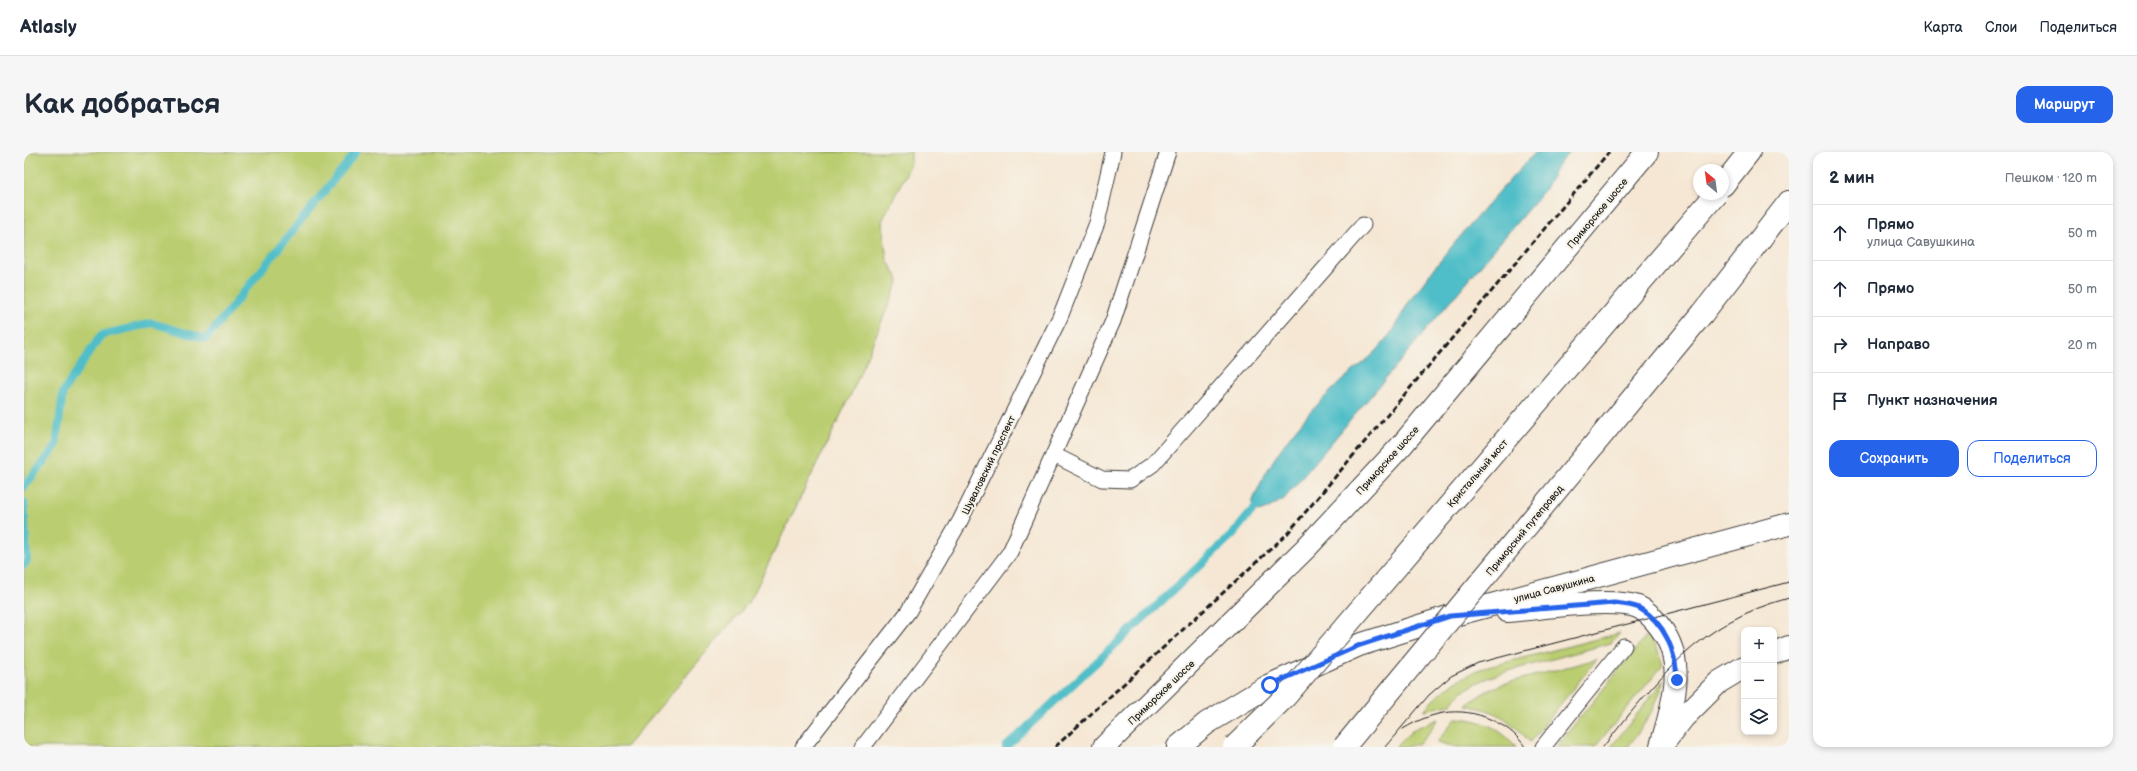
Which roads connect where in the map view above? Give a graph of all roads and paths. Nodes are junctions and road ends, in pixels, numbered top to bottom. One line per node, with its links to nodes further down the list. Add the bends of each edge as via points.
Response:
1 (1113, 152): 16 (lane, Шуваловский проспект, via 1097,223 1060,317 960,522 908,612)
2 (1168, 152): 9 (lane, via 1113,321)
3 (1647, 152): 18 (main road, Приморское шоссе, via 1402,445 1284,570)
4 (1749, 152): 5 (main road)
5 (1729, 177)
6 (1711, 200): 20 (main road, Кристальный мост, bridge, via 1285,697)
7 (1789, 202): 21 (main road, Приморский путепровод, bridge, via 1703,313)
8 (1363, 226): 9 (lane, via 1153,464 1130,480 1102,479)
9 (1054, 455): 17 (lane, via 1010,552)
10 (1789, 524): 11 (main road, улица Савушкина)
11 (1450, 616): 19 (main road, улица Савушкина, via 1360,645 1270,685 1208,724); 23 (main road, via 1614,603 1638,607 1653,617 1663,631 1676,661 1677,680 1673,704)
12 (1624, 646): 22 (lane)
13 (1789, 647): 14 (main road)
14 (1777, 652)
15 (1741, 669): 23 (main road, via 1719,682 1683,718)
16 (803, 747)
17 (863, 747)
18 (1104, 747)
19 (1178, 747)
20 (1234, 747)
21 (1344, 747)
22 (1543, 747)
23 (1660, 747)

